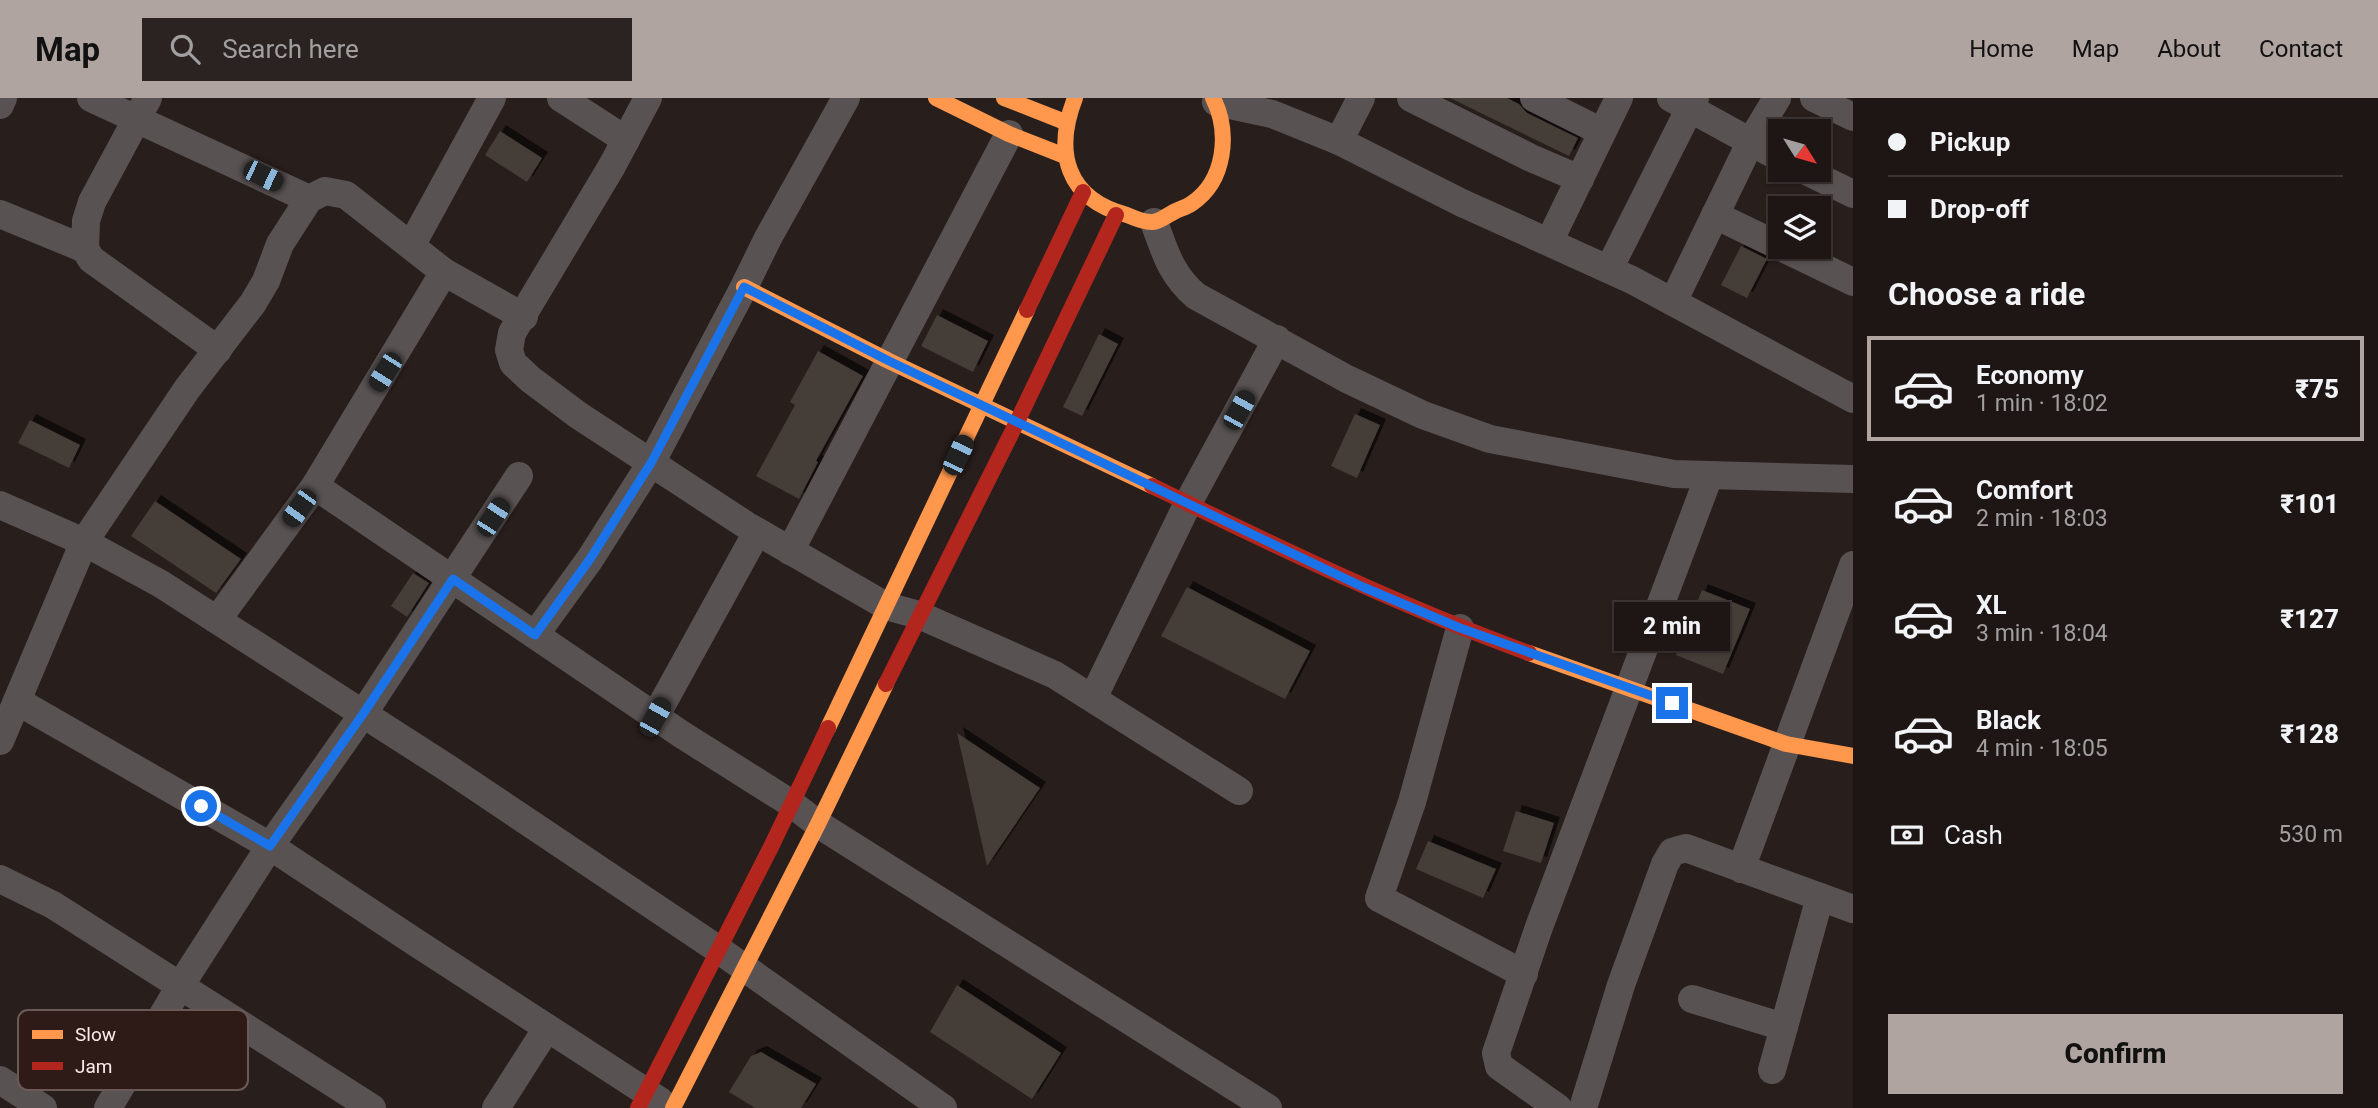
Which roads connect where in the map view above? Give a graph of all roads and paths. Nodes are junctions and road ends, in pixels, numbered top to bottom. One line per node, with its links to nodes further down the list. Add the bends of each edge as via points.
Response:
1 (3, 98): 18 (street)
2 (91, 98): 20 (street)
3 (492, 98): 40 (street)
4 (561, 98): 25 (street)
5 (648, 98): 25 (street)
6 (846, 98): 45 (street)
7 (936, 98): 24 (main road)
8 (1004, 98): 22 (main road)
9 (1075, 98): 22 (main road)
10 (1361, 98): 26 (street)
11 (1411, 98): 30 (street)
12 (1534, 98): 23 (street)
13 (1619, 98): 23 (street)
14 (1777, 98): 27 (street)
15 (1814, 98): 21 (street)
16 (1214, 100): 19 (street); 38 (main road, via 1224,128 1223,156 1212,182 1193,203)
17 (1685, 102): 27 (street); 42 (street)
18 (0, 105)
19 (1276, 106): 26 (street)
20 (142, 109): 34 (street); 41 (street, via 92,202)
21 (1853, 117)
22 (1065, 122): 29 (main road)
23 (1602, 132): 30 (street)
24 (1009, 134): 29 (main road); 50 (street)
25 (626, 140): 47 (street)
26 (1339, 141): 39 (street)
27 (1750, 143): 28 (street); 37 (street)
28 (1768, 152)
29 (1065, 156): 32 (main road)
30 (1580, 179): 39 (street)
31 (1828, 182): 33 (street)
32 (1083, 192): 36 (main road); 52 (main road)
33 (1853, 194)
34 (309, 199): 40 (street, via 325,191 346,195); 49 (street, via 280,244 253,303)
35 (0, 214): 41 (street)
36 (1116, 215): 38 (main road); 53 (main road)
37 (1716, 215): 44 (street); 46 (street)
38 (1154, 222): 48 (street, via 1181,283 1196,296)
39 (1549, 242): 42 (street)
40 (411, 246): 43 (street)
41 (85, 249): 49 (street, via 91,259)
42 (1609, 269): 46 (street)
43 (444, 272): 47 (street); 58 (street)
44 (1853, 282)
45 (744, 287): 50 (main road); 54 (street)
46 (1673, 302): 51 (street)
47 (524, 317): 54 (street, via 512,333 509,350 513,363 578,415)
48 (1277, 340): 56 (street, via 1423,415 1490,439 1674,474); 59 (street)
49 (218, 350): 62 (street)
50 (889, 361): 52 (main road); 63 (street)
51 (1853, 399)
52 (982, 404): 53 (main road); 66 (main road)
53 (1017, 422): 59 (main road); 67 (main road)
54 (651, 463): 61 (street); 70 (street)
55 (519, 476): 65 (street)
56 (1709, 476): 57 (street); 71 (street)
57 (1853, 480)
58 (315, 486): 65 (street); 68 (street)
59 (1188, 503): 69 (main road); 72 (street)
60 (0, 505): 62 (street)
61 (757, 532): 63 (street); 75 (street)
62 (84, 542): 68 (street); 73 (street)
63 (790, 551): 66 (street)
64 (1853, 565): 77 (street)
65 (453, 579): 70 (street); 74 (street)
66 (886, 606): 67 (street); 80 (main road)
67 (919, 615): 72 (street, via 1055,675); 81 (main road)
68 (217, 620): 74 (street)
69 (1460, 628): 71 (main road); 89 (street, via 1412,802 1379,898)
70 (535, 635): 75 (street)
71 (1630, 690): 77 (main road); 89 (street)
72 (1093, 698): 79 (street)
73 (17, 701): 76 (street); 82 (street)
74 (363, 714): 82 (street); 87 (street)
75 (655, 717): 80 (street)
76 (0, 741)
77 (1786, 744): 78 (main road); 83 (street)
78 (1853, 756)
79 (1239, 791)
80 (792, 804): 81 (street); 87 (main road)
81 (818, 824): 88 (main road); 107 (street)
82 (270, 846): 90 (street); 95 (street)
83 (1741, 869): 85 (street); 109 (street, via 1686,848 1672,852 1621,985)
84 (0, 879): 90 (street, via 53,905)
85 (1819, 897): 86 (street); 94 (street)
86 (1853, 909)
87 (719, 950): 88 (street); 100 (main road)
88 (745, 969): 105 (main road); 106 (street)
89 (1524, 974): 108 (street, via 1500,1035 1499,1066)
90 (180, 986): 92 (street); 93 (street)
91 (1692, 999): 94 (street)
92 (166, 1010)
93 (218, 1010)
94 (1784, 1027): 97 (street)
95 (547, 1028): 100 (street); 104 (street)
96 (248, 1029): 103 (street)
97 (1772, 1070)
98 (0, 1080): 101 (street)
99 (119, 1090): 102 (street)
100 (643, 1100): 105 (street)
101 (43, 1108)
102 (108, 1108)
103 (372, 1108)
104 (496, 1108)
105 (672, 1108)
106 (943, 1108)
107 (1268, 1108)
108 (1558, 1108)
109 (1583, 1108)

